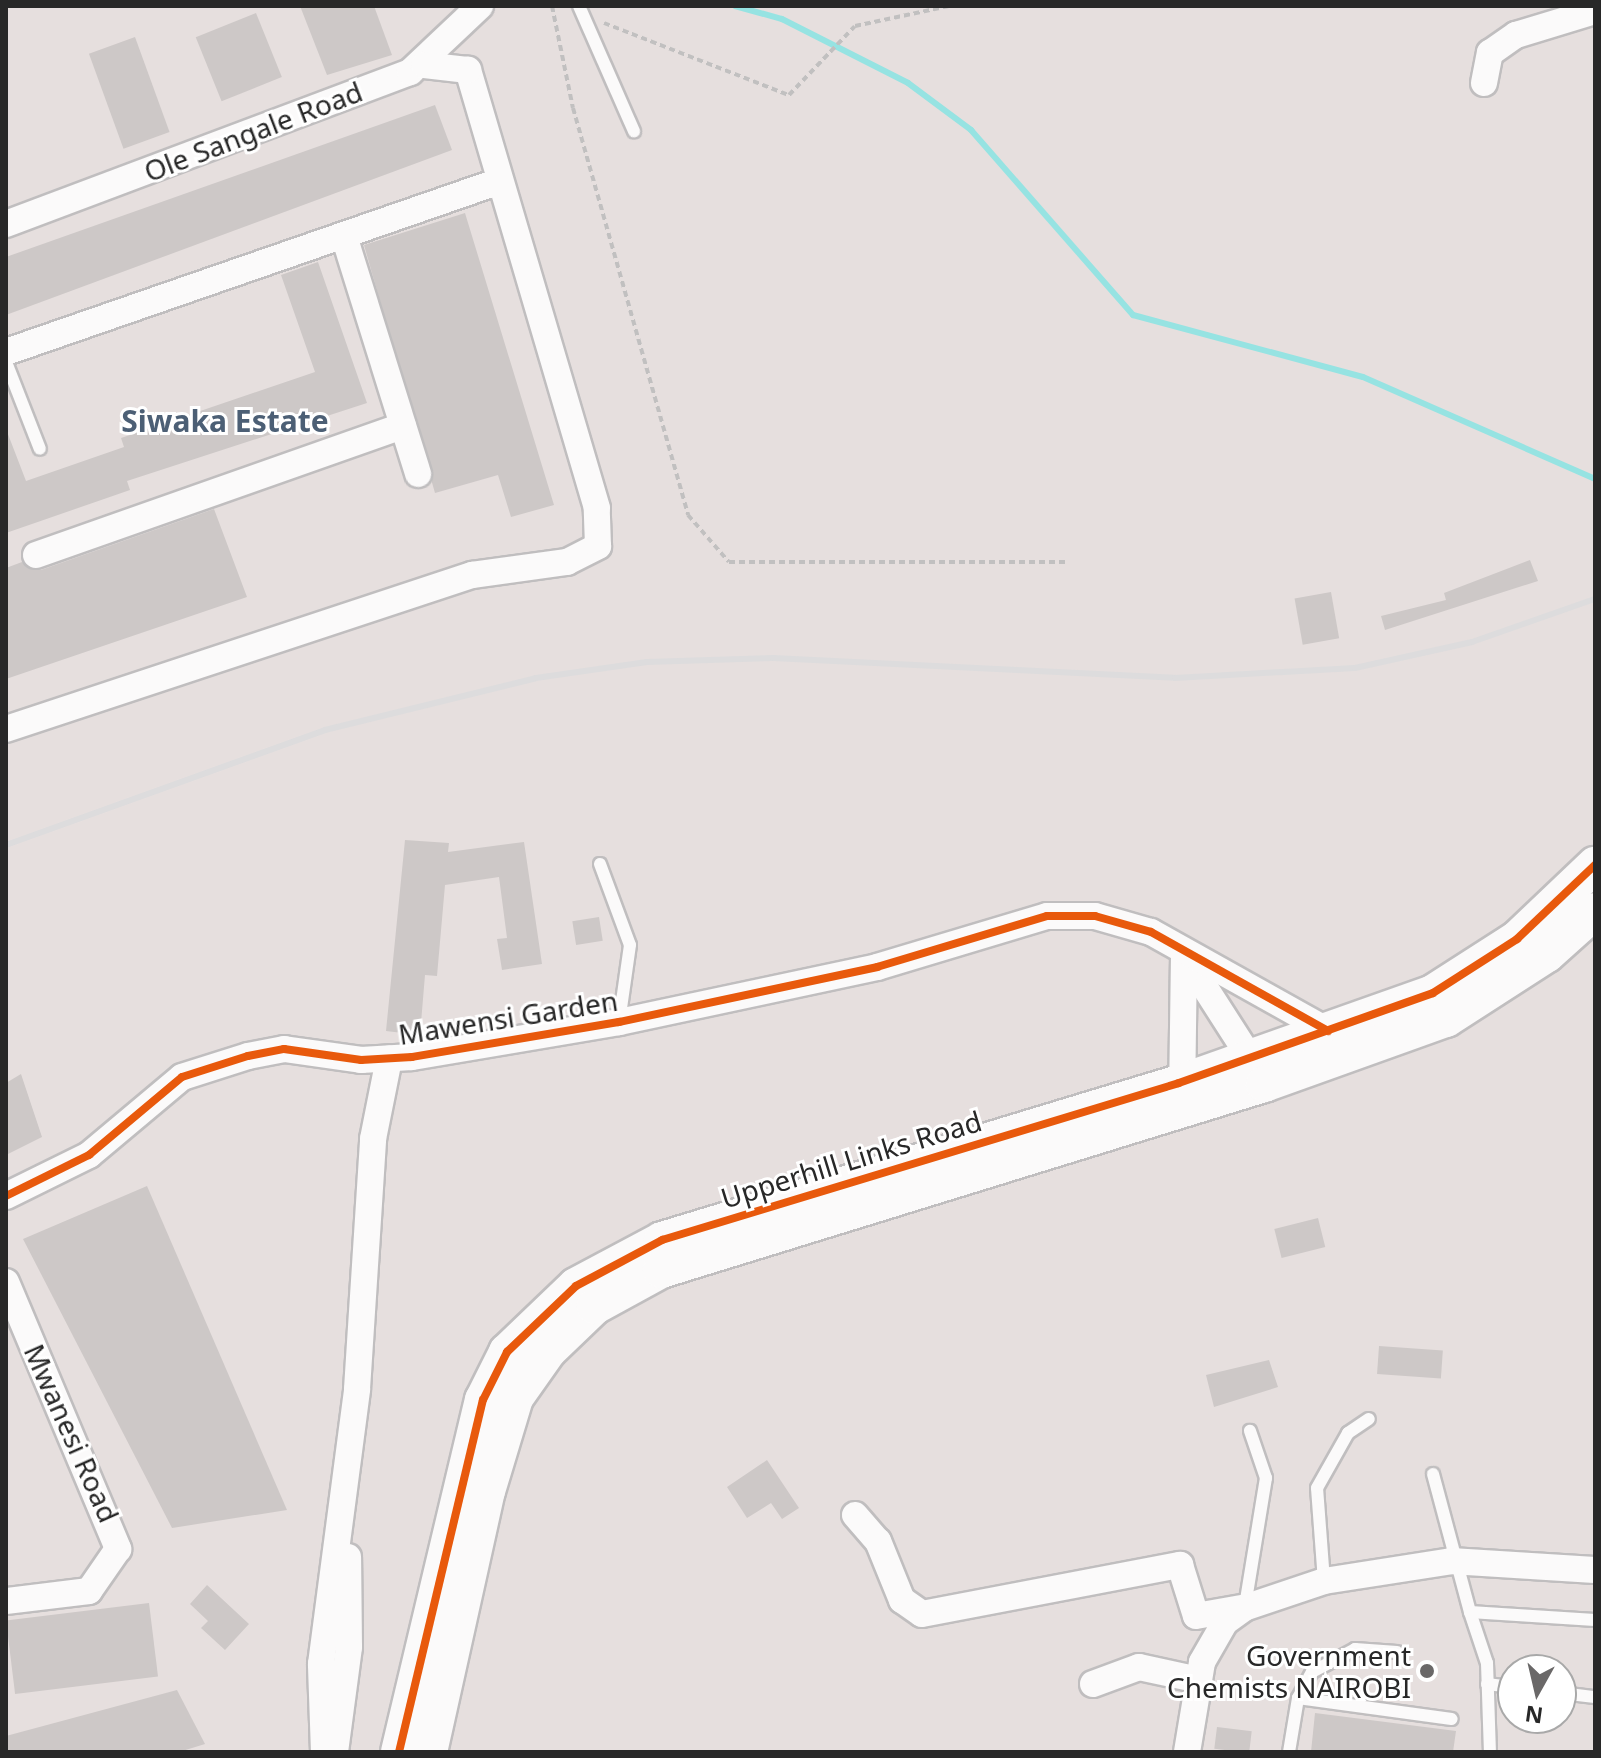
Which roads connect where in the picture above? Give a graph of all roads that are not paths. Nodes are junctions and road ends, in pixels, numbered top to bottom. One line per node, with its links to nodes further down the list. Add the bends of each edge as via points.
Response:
1 (480, 6): 4 (street, Ole Sangale Road)
2 (583, 11): 6 (lane)
3 (1595, 11): 5 (street, via 1516,35 1490,53)
4 (424, 65): 7 (street, via 468,70); 8 (street, Ole Sangale Road)
5 (1484, 83)
6 (634, 131)
7 (497, 182): 9 (street); 16 (street, via 597,508 598,546 567,562 472,575)
8 (6, 224)
9 (345, 239): 10 (street); 12 (street)
10 (6, 352)
11 (6, 362): 13 (lane)
12 (403, 426): 14 (street); 15 (street)
13 (40, 449)
14 (418, 474)
15 (36, 555)
16 (6, 729)
17 (600, 864): 21 (lane, via 630,945)
18 (1595, 865): 22 (street, Upperhill Links Road, via 1482,965 1433,993)
19 (1595, 911): 24 (street, Upperhill Links Road, via 1547,954 1446,1019)
20 (1184, 956): 21 (street, Mawensi Garden, via 1151,932 1095,916 1047,916 877,967); 22 (street); 24 (street); 25 (street)
21 (619, 1022): 23 (street, Mawensi Garden)
22 (1328, 1031): 24 (street, Upperhill Links Road)
23 (389, 1059): 26 (street, Mawensi Garden, via 284,1049 182,1077 89,1155); 32 (street, via 373,1139)
24 (1258, 1070): 25 (street, Upperhill Links Road)
25 (1181, 1096): 49 (street, Upperhill Links Road, via 662,1240 576,1286 507,1352 475,1425); 50 (street, Upperhill Links Road, via 661,1270 595,1306 548,1351 515,1398)
26 (6, 1196)
27 (6, 1282): 36 (street, Mwanesi Road, via 118,1549 89,1591)
28 (1369, 1419): 35 (lane, via 1348,1433 1317,1488)
29 (1250, 1431): 37 (lane, via 1266,1478)
30 (1433, 1474): 33 (lane)
31 (855, 1515): 37 (street, via 878,1541 902,1600 922,1614 1180,1565 1196,1616)
32 (342, 1518): 47 (street, via 321,1664); 48 (street, via 349,1647)
33 (1451, 1561): 34 (street); 35 (street); 38 (lane)
34 (1595, 1570)
35 (1324, 1581): 37 (street)
36 (6, 1601)
37 (1244, 1608): 41 (street, via 1213,1637)
38 (1470, 1612): 39 (lane); 43 (lane, via 1482,1636)
39 (1595, 1620)
40 (1397, 1652): 45 (lane, via 1334,1655)
41 (1199, 1680): 42 (street, via 1139,1667); 51 (street)
42 (1093, 1684)
43 (1487, 1684): 44 (lane); 53 (lane)
44 (1497, 1685)
45 (1298, 1698): 46 (lane); 52 (lane)
46 (1452, 1719)
47 (324, 1752)
48 (335, 1752)
49 (399, 1752)
50 (429, 1752)
51 (1187, 1752)
52 (1289, 1752)
53 (1490, 1752)

